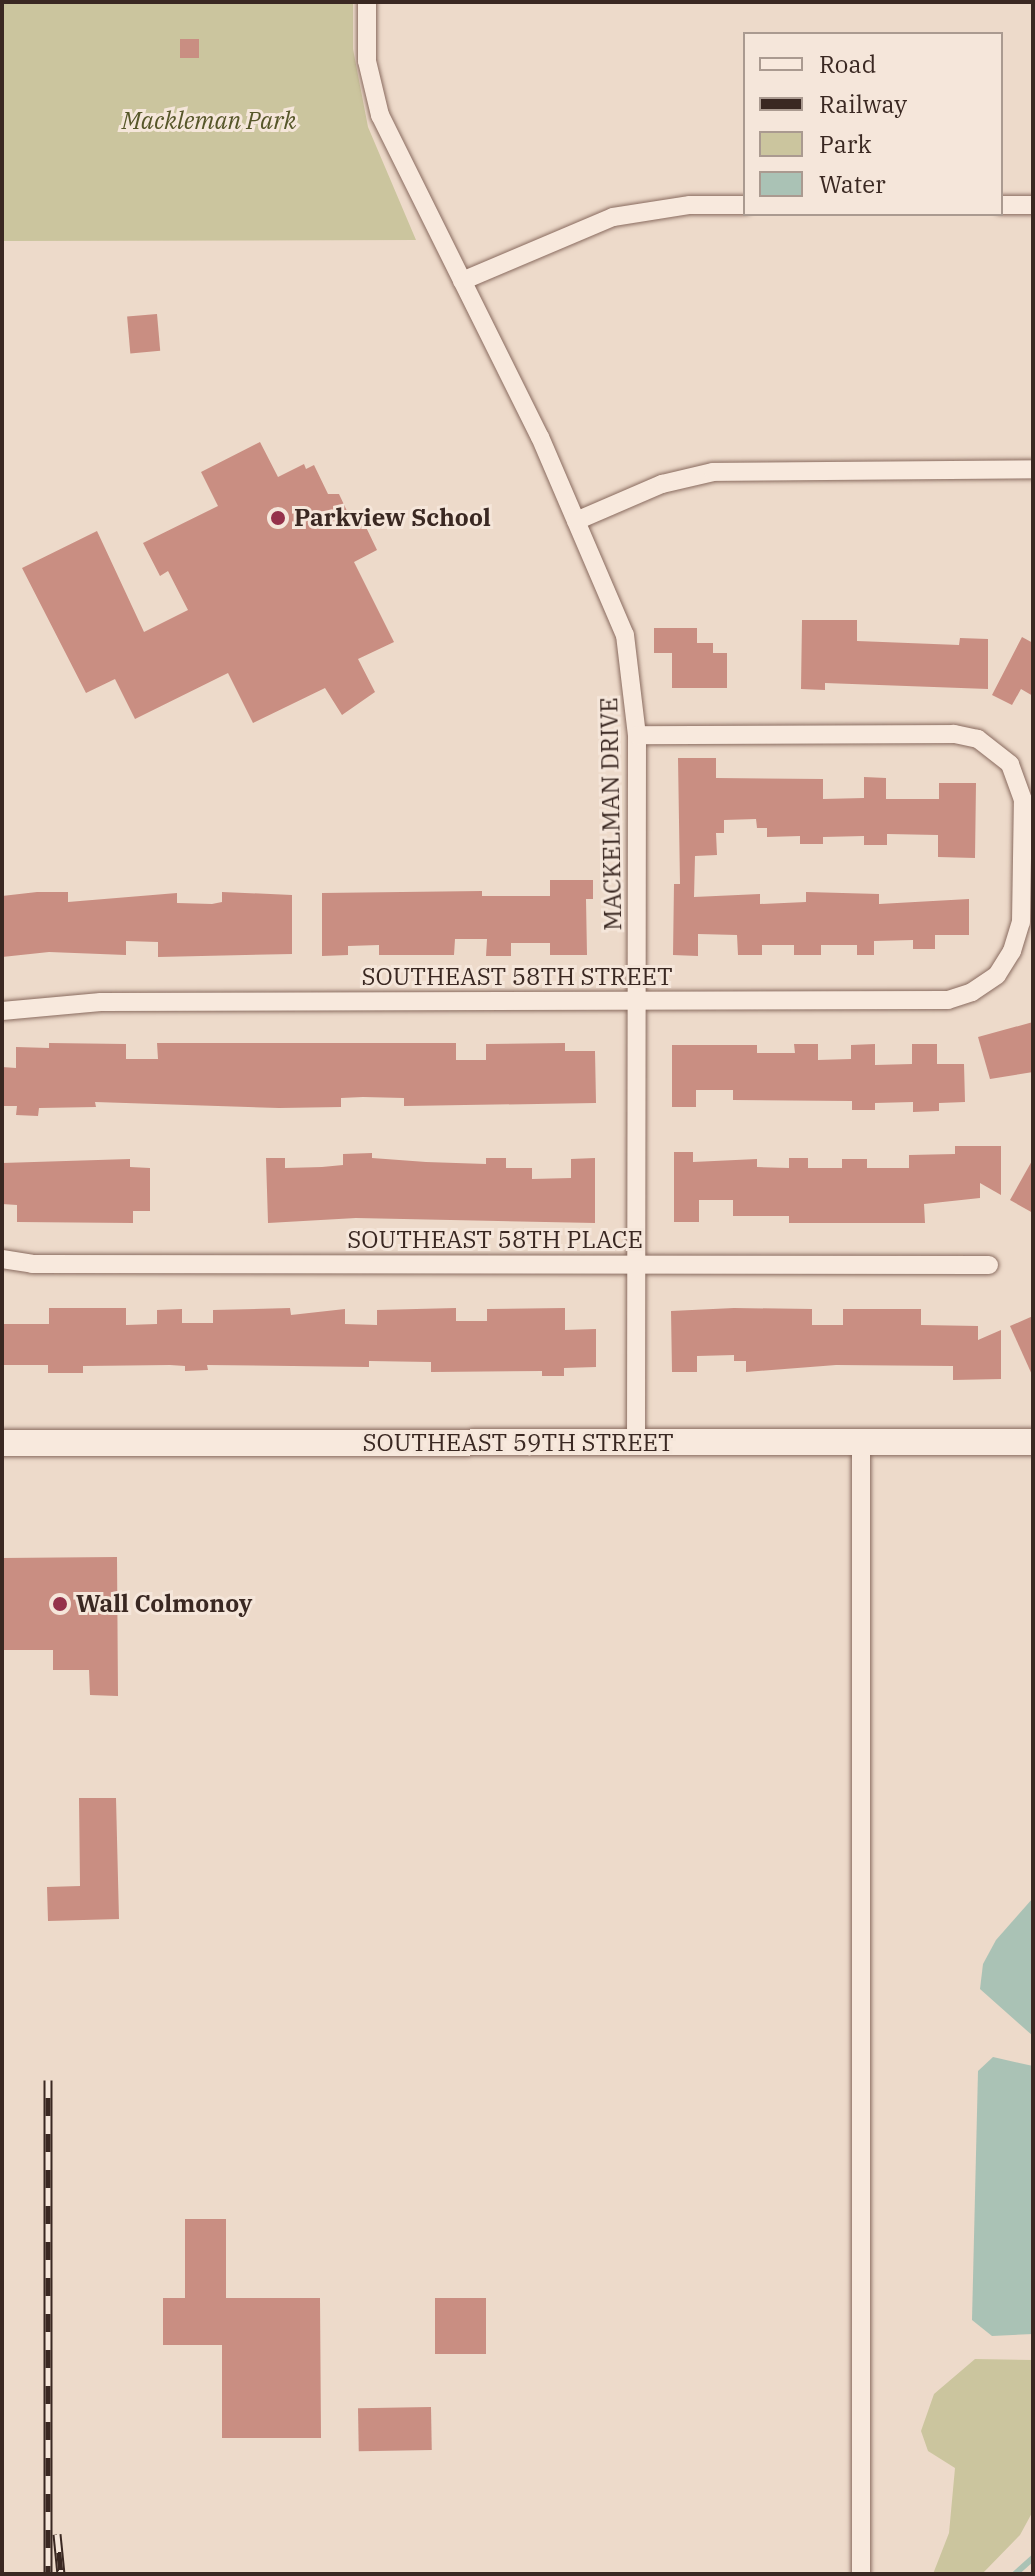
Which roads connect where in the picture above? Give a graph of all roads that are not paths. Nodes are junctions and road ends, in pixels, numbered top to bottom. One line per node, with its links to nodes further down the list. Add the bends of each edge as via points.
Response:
1 (367, 2): 5 (street, MACKELMAN DRIVE, via 367,61 380,115)
2 (743, 205): 5 (street, via 690,205 613,217)
3 (1003, 205): 4 (street)
4 (1033, 205)
5 (462, 281): 7 (street, MACKELMAN DRIVE)
6 (1033, 469): 7 (street, via 713,472 662,484)
7 (576, 521): 8 (street, MACKELMAN DRIVE, via 625,635)
8 (637, 735): 9 (street, MACKELMAN DRIVE); 9 (street, SOUTHEAST 58TH STREET, via 954,734 978,739 1010,764 1023,800 1021,922 997,975 972,992 948,1000)
9 (638, 1000): 10 (street, SOUTHEAST 58TH STREET, via 101,1002); 12 (street, MACKELMAN DRIVE)
10 (2, 1011)
11 (2, 1259): 12 (street, SOUTHEAST 58TH PLACE, via 32,1264)
12 (638, 1264): 13 (street, SOUTHEAST 58TH PLACE); 16 (street, MACKELMAN DRIVE)
13 (989, 1265)
14 (1033, 1442): 17 (main road, SOUTHEAST 59TH STREET)
15 (2, 1443): 16 (main road, SOUTHEAST 59TH STREET)
16 (636, 1443): 17 (main road, SOUTHEAST 59TH STREET)
17 (861, 1443): 18 (street)
18 (861, 2574)

